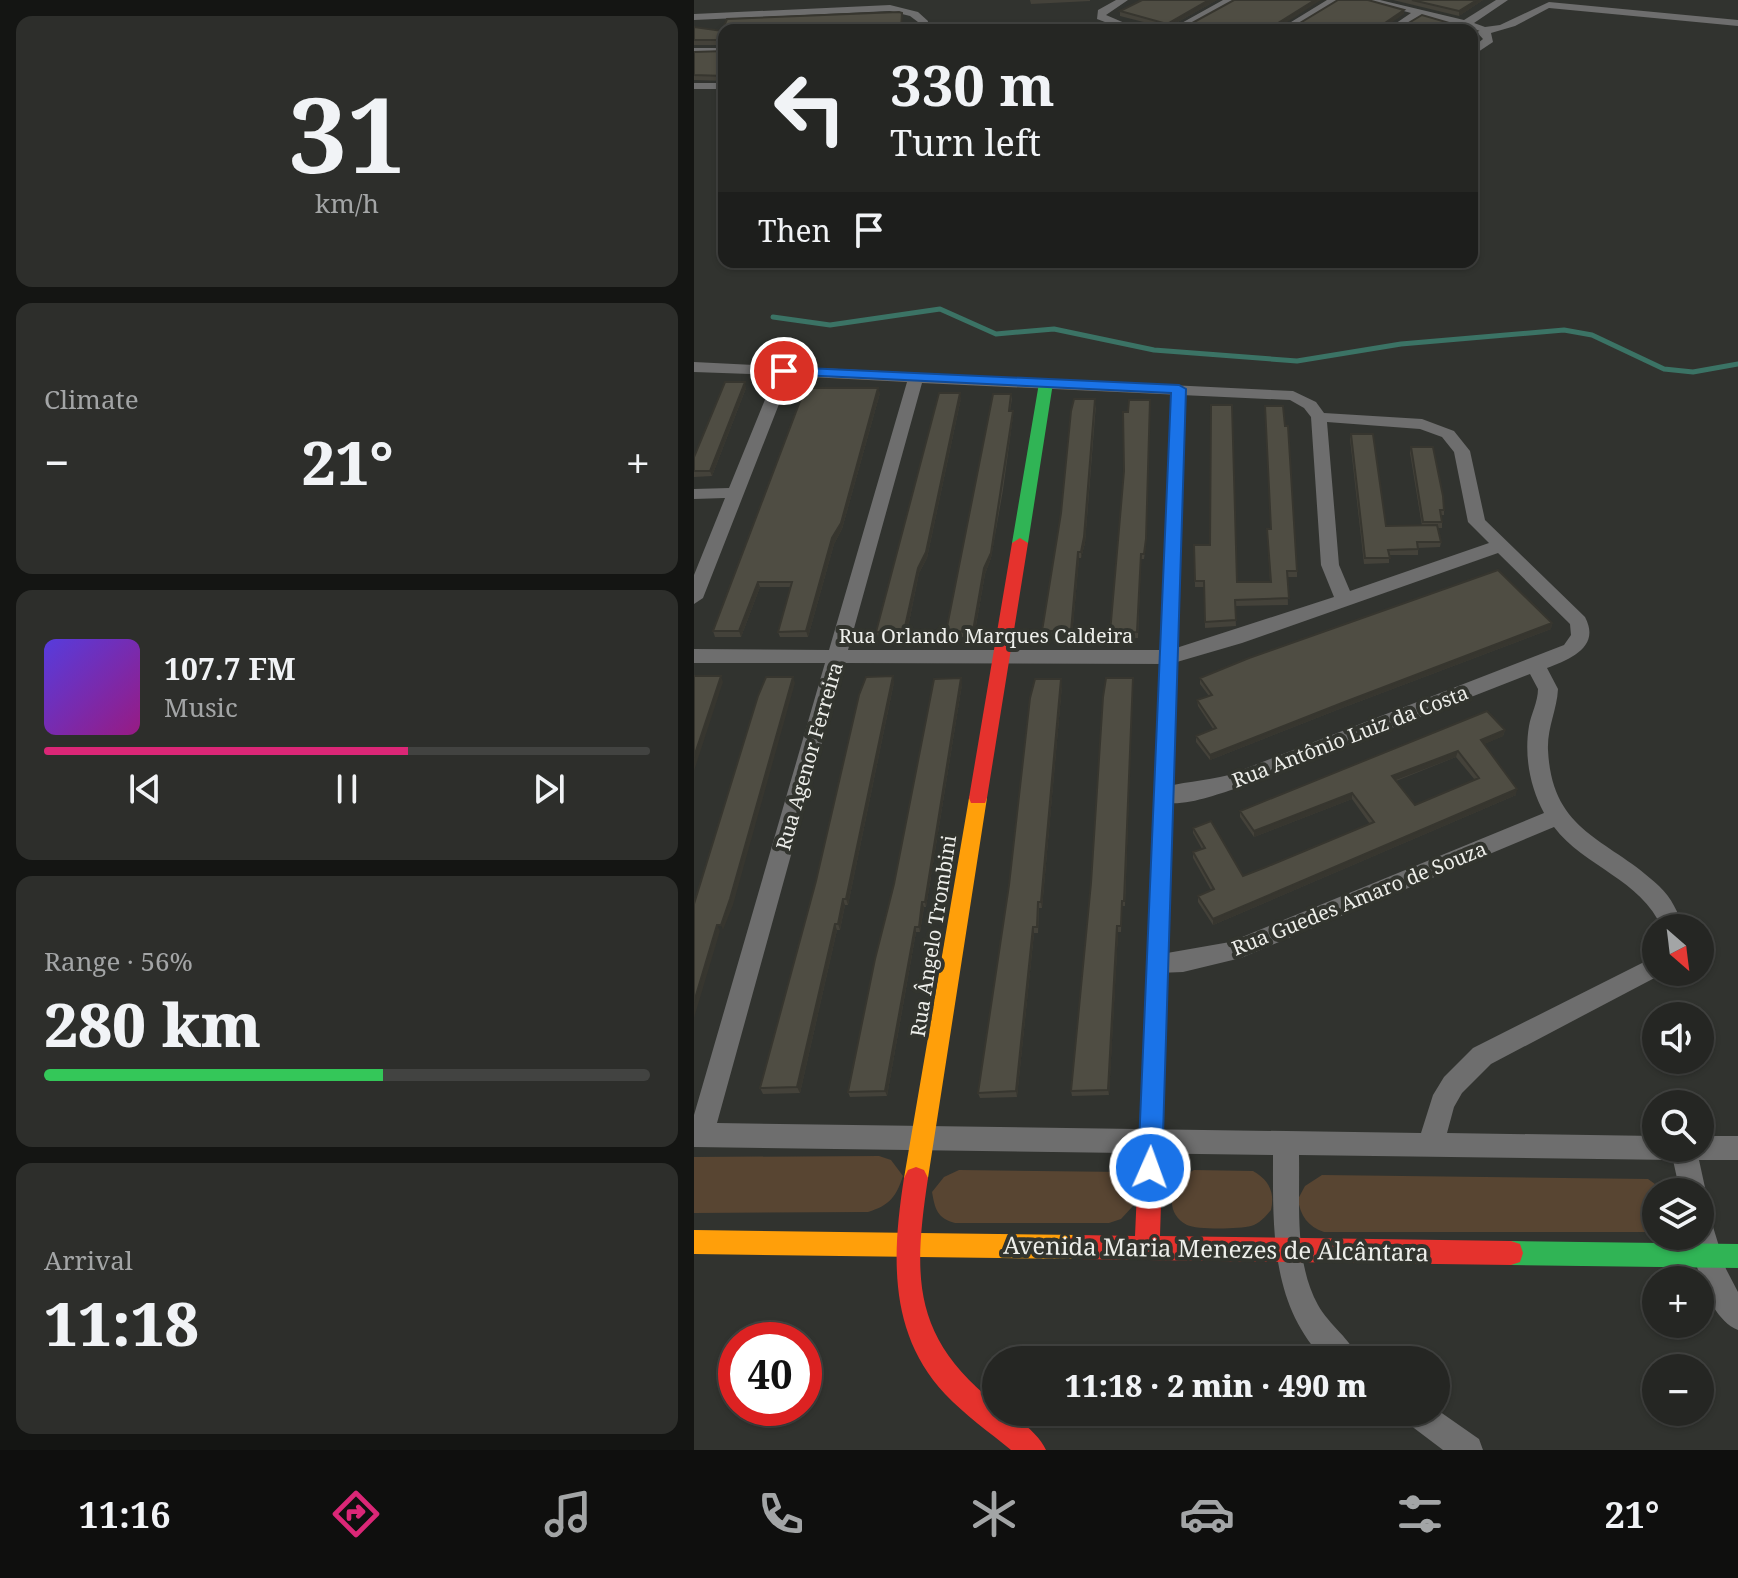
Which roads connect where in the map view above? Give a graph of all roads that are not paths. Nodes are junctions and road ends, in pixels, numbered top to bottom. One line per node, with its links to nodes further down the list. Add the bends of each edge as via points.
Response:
1 (1123, 0): 15 (street, via 1100,15)
2 (1231, 0): 16 (street)
3 (1334, 0): 17 (street)
4 (1368, 0): 8 (street)
5 (1503, 0): 12 (street)
6 (1574, 0): 9 (street)
7 (867, 5): 11 (street); 14 (street, via 909,12)
8 (1420, 12): 12 (street); 18 (street)
9 (1738, 15)
10 (694, 17): 11 (street)
11 (706, 17): 20 (street)
12 (1467, 23)
13 (1738, 23): 21 (street, via 1549,5 1511,26)
14 (922, 24)
15 (1115, 24)
16 (1185, 24)
17 (1293, 24)
18 (1401, 24)
19 (1478, 28): 21 (street)
20 (699, 29)
21 (1482, 30): 22 (street, via 1489,40)
22 (1478, 48)
23 (694, 51): 24 (street)
24 (718, 51)
25 (694, 86): 26 (street)
26 (718, 86)
27 (694, 367): 28 (street)
28 (784, 371): 29 (street); 33 (street)
29 (916, 377): 30 (street); 39 (street, Rua Agenor Ferreira)
30 (1046, 383): 31 (street); 40 (street, Rua Ângelo Trombini)
31 (1179, 389): 32 (street, via 1286,395 1310,405); 41 (street)
32 (1319, 417): 35 (street, via 1422,424 1448,434 1462,451 1477,522); 37 (street, via 1330,565)
33 (736, 493): 34 (street); 36 (street)
34 (694, 494)
35 (1499, 546): 37 (street, Rua Orlando Marques Caldeira); 42 (street, Rua Antônio Luiz da Costa, via 1580,626 1581,636 1571,650)
36 (694, 598)
37 (1344, 599): 41 (street, Rua Orlando Marques Caldeira)
38 (694, 656): 39 (street, Rua Orlando Marques Caldeira)
39 (837, 656): 40 (street, Rua Orlando Marques Caldeira); 48 (street, Rua Agenor Ferreira)
40 (1001, 657): 41 (street, Rua Orlando Marques Caldeira); 49 (street, Rua Ângelo Trombini)
41 (1170, 657): 43 (street)
42 (1534, 666): 43 (street, Rua Antônio Luiz da Costa, via 1234,781); 44 (street, via 1549,693 1539,727 1539,763)
43 (1164, 795): 46 (street)
44 (1557, 817): 45 (street, via 1654,895); 46 (street, Rua Guedes Amaro de Souza, via 1233,951)
45 (1668, 914)
46 (1158, 963): 50 (street)
47 (1642, 973): 52 (street, via 1482,1056 1442,1103)
48 (698, 1135): 49 (street)
49 (922, 1138): 50 (street); 57 (street, Rua Ângelo Trombini)
50 (1151, 1141): 51 (street); 58 (street)
51 (1286, 1143): 52 (street); 59 (street)
52 (1431, 1145): 53 (street)
53 (1642, 1148)
54 (1714, 1148): 55 (street)
55 (1738, 1148)
56 (694, 1242): 57 (street, Avenida Maria Menezes de Alcântara)
57 (906, 1244): 58 (street, Avenida Maria Menezes de Alcântara); 66 (street, Rua Ângelo Trombini, via 909,1299 928,1351 944,1375)
58 (1147, 1247): 59 (street, Avenida Maria Menezes de Alcântara)
59 (1288, 1249): 61 (street, Avenida Maria Menezes de Alcântara); 64 (street, via 1305,1313)
60 (1706, 1250): 61 (street)
61 (1707, 1256): 62 (street, Avenida Maria Menezes de Alcântara); 63 (street)
62 (1738, 1256)
63 (1738, 1316)
64 (1331, 1346)
65 (1435, 1426): 67 (street)
66 (1032, 1450)
67 (1468, 1450)

